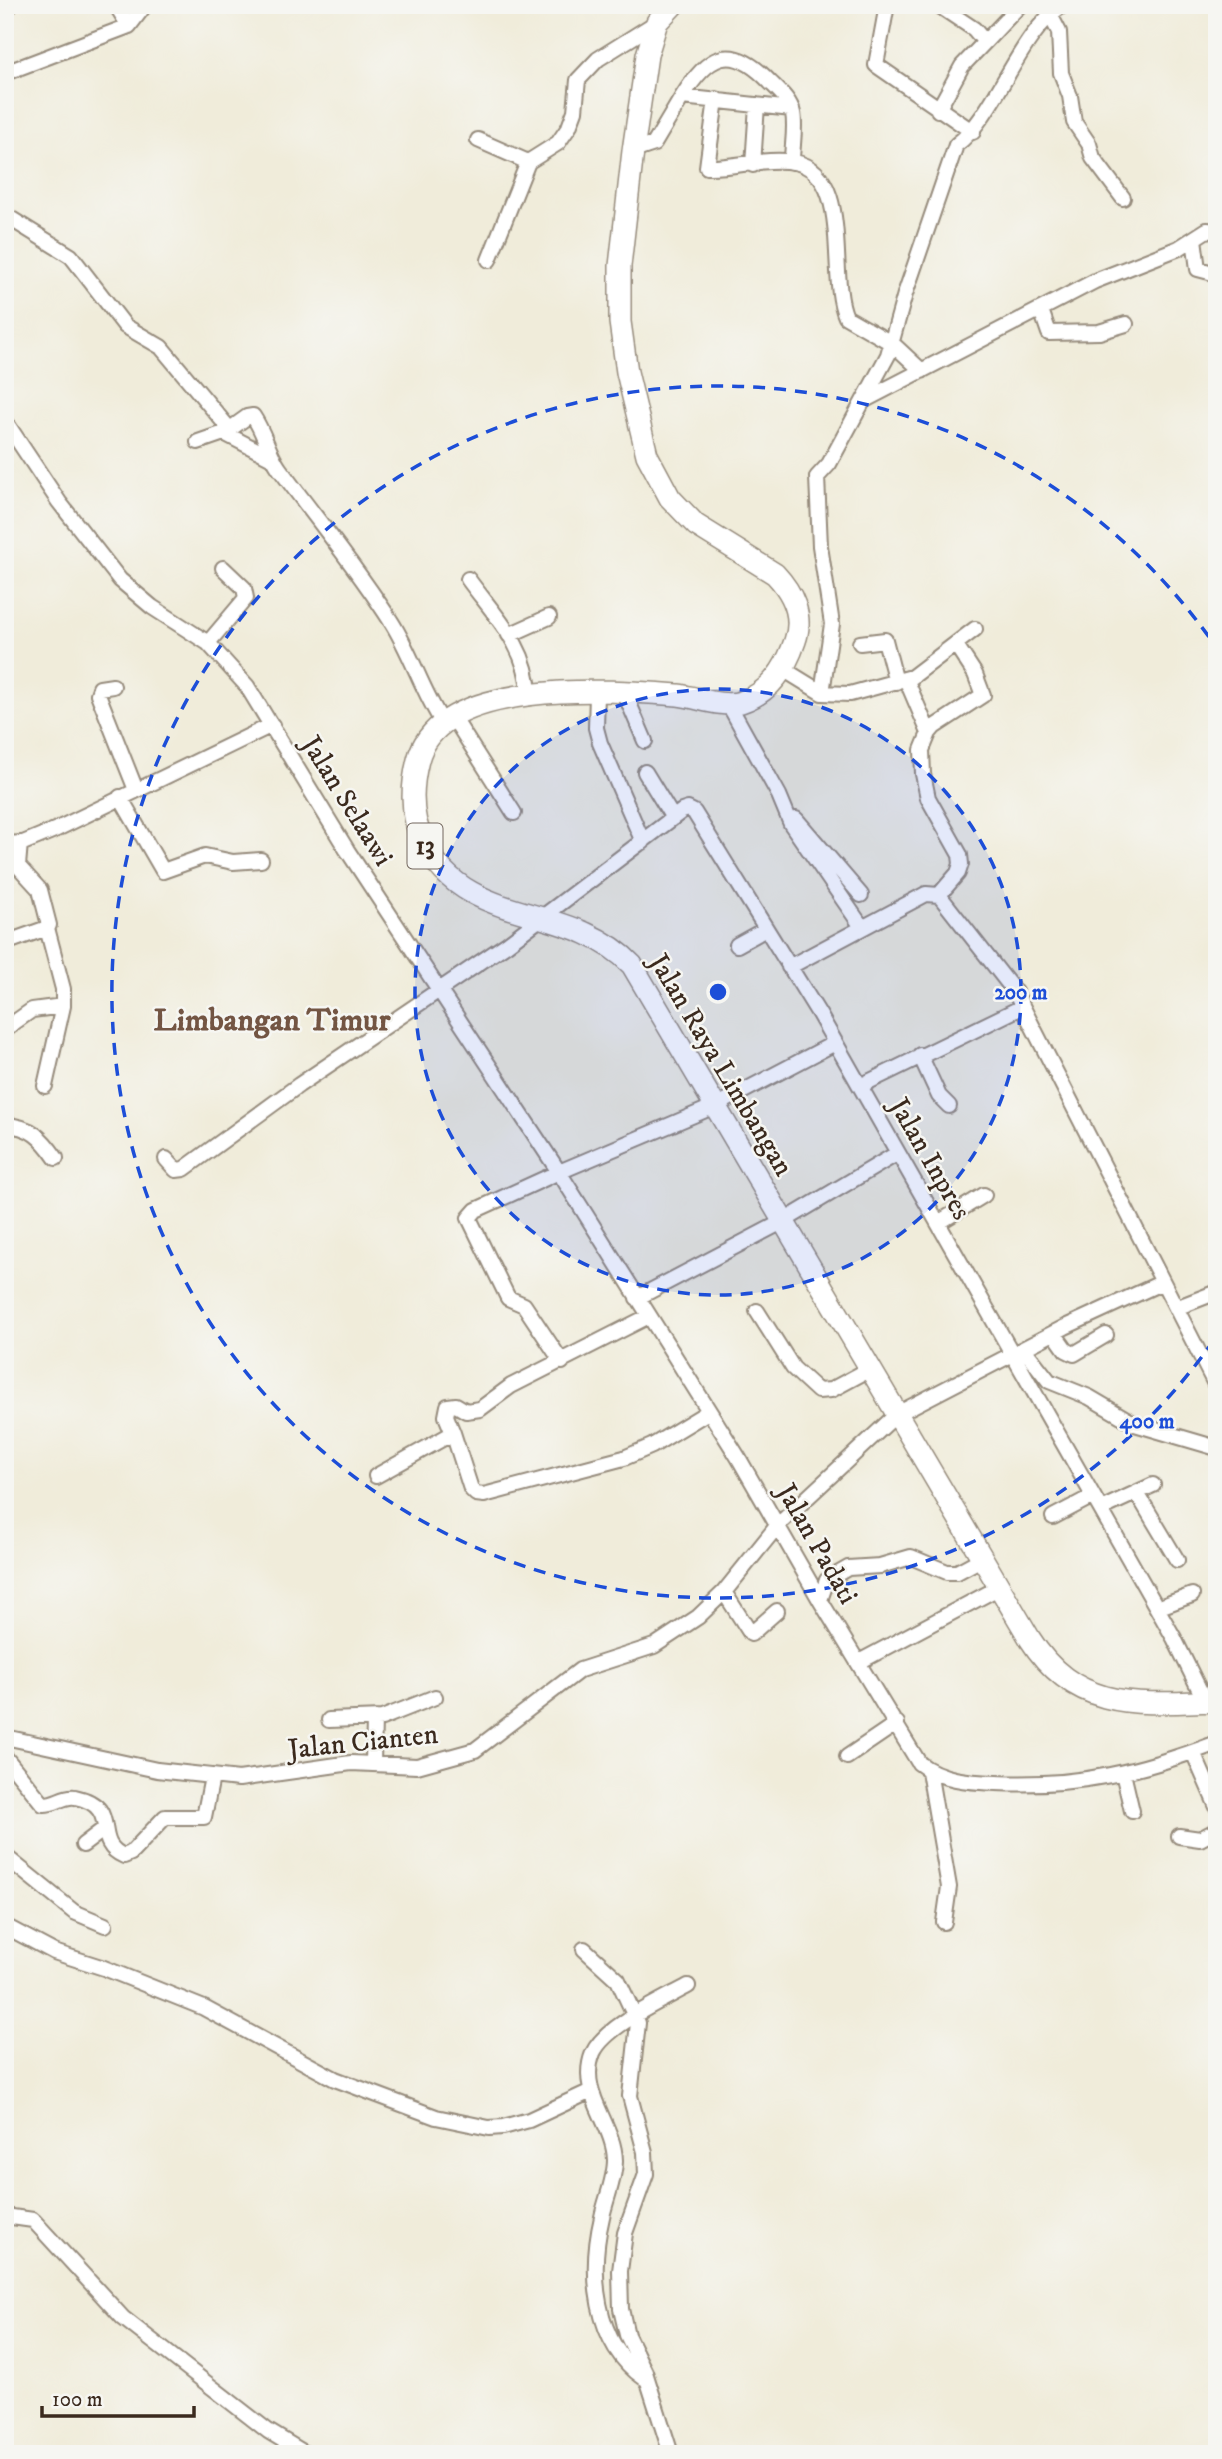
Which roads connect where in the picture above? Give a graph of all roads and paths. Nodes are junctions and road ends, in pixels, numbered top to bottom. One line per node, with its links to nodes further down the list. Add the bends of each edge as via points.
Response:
1 (116, 5): 10 (street)
2 (145, 5): 10 (street)
3 (673, 5): 9 (highway, Jalan Raya Limbangan / 13)
4 (887, 5): 17 (street, via 874,62)
5 (938, 5): 11 (street)
6 (1020, 5): 11 (street)
7 (1063, 5): 8 (street)
8 (1047, 10): 18 (street); 24 (street, via 1059,33 1061,73 1074,122 1093,158)
9 (657, 22): 20 (highway, Jalan Raya Limbangan / 13, via 646,55); 21 (street, via 589,68 578,80 569,127 558,143)
10 (130, 26): 12 (street)
11 (985, 41): 17 (street, via 962,66)
12 (5, 73)
13 (682, 97): 14 (street); 16 (street, via 704,66 728,58 751,65); 20 (street, via 654,144)
14 (716, 99): 15 (street); 23 (street, via 706,166)
15 (757, 104): 16 (street); 23 (street)
16 (792, 109): 22 (street)
17 (938, 110): 18 (street)
18 (973, 132): 32 (street, via 956,145 905,294)
19 (478, 140): 21 (street)
20 (633, 151): 46 (highway, Jalan Raya Limbangan / 13, via 620,266 620,322 648,455 662,486 689,519 775,574 790,593 797,635)
21 (528, 162): 28 (street)
22 (792, 162): 23 (street); 32 (street, via 814,172 829,189 846,317)
23 (753, 165)
24 (1123, 198)
25 (5, 215): 37 (street, via 71,256 125,326 161,347 227,426 253,416)
26 (1217, 231): 27 (street, via 1207,230)
27 (1195, 239): 29 (street, via 1198,269); 30 (street, via 1133,263)
28 (489, 260)
29 (1217, 274)
30 (1041, 310): 31 (street, via 1049,333 1099,332); 33 (street)
31 (1126, 324)
32 (893, 344): 33 (street); 34 (street)
33 (922, 371): 34 (street)
34 (865, 400): 49 (street, via 815,487 832,624)
35 (5, 421): 43 (street, Jalan Selaawi, via 59,502 120,580)
36 (198, 442): 37 (street, via 224,433)
37 (274, 459): 54 (street, via 392,623 426,697)
38 (223, 568): 43 (street, via 244,588 246,598)
39 (468, 579): 42 (street)
40 (549, 617): 42 (street)
41 (975, 629): 45 (street)
42 (509, 635): 50 (street, via 528,671)
43 (208, 643): 55 (street, Jalan Selaawi, via 233,668)
44 (860, 643): 47 (street, via 886,640)
45 (956, 645): 47 (street, via 929,667); 56 (street, via 984,695)
46 (783, 669): 49 (street); 53 (highway, Jalan Raya Limbangan / 13, via 755,696)
47 (901, 680): 49 (street, via 839,696); 56 (street)
48 (113, 686): 59 (street, via 100,688 98,694)
49 (822, 693)
50 (528, 694): 51 (highway, Jalan Raya Limbangan / 13); 54 (highway, Jalan Raya Limbangan / 13, via 487,701)
51 (597, 694): 52 (highway, Jalan Raya Limbangan / 13); 64 (street, via 600,743)
52 (625, 694): 53 (highway, Jalan Raya Limbangan / 13); 57 (street)
53 (728, 703): 61 (street)
54 (448, 720): 62 (street); 69 (highway, Jalan Raya Limbangan / 13, via 420,751 414,776 414,817 425,846 450,881 480,897)
55 (272, 725): 59 (street); 76 (street, Jalan Selaawi)
56 (929, 733): 68 (street, via 922,750 928,798 961,864)
57 (646, 741)
58 (645, 772): 63 (street)
59 (136, 790): 60 (street)
60 (120, 797): 65 (street, via 79,819); 66 (street, via 163,871 205,856 233,862)
61 (786, 811): 67 (street); 71 (street, via 810,855)
62 (514, 813)
63 (673, 818): 64 (street); 72 (street, Jalan Inpres, via 688,809 694,813)
64 (643, 842): 69 (street)
65 (13, 843): 70 (street, via 18,866 40,890)
66 (261, 860)
67 (861, 895)
68 (939, 895): 71 (street, via 926,894); 78 (street, via 1002,974)
69 (543, 918): 76 (street); 84 (highway, Jalan Raya Limbangan / 13, via 601,939 632,965)
70 (47, 928): 73 (street); 77 (street)
71 (862, 928): 75 (street)
72 (766, 929): 74 (street); 75 (street, Jalan Inpres)
73 (5, 943)
74 (737, 945)
75 (789, 967): 80 (street, Jalan Inpres)
76 (438, 990): 89 (street, via 184,1169 176,1170); 90 (street, Jalan Selaawi)
77 (63, 1006): 79 (street, via 32,1010); 82 (street)
78 (1022, 1007): 81 (street); 94 (street)
79 (5, 1029)
80 (835, 1043): 83 (street, Jalan Inpres); 84 (street)
81 (920, 1055): 83 (street); 85 (street, via 939,1096)
82 (45, 1086)
83 (860, 1086): 87 (street, Jalan Inpres)
84 (715, 1106): 90 (street); 92 (highway, Jalan Raya Limbangan / 13)
85 (949, 1106)
86 (5, 1125): 88 (street, via 36,1133)
87 (898, 1153): 92 (street); 93 (street, Jalan Inpres)
88 (56, 1157)
89 (166, 1159)
90 (559, 1172): 96 (street, Jalan Padati); 103 (street, via 470,1213 508,1298 524,1305)
91 (984, 1195): 93 (street)
92 (782, 1222): 96 (street); 104 (highway, Jalan Raya Limbangan / 13)
93 (938, 1223): 102 (street, Jalan Inpres)
94 (1163, 1282): 97 (street); 100 (street, Jalan Cianten)
95 (1217, 1292): 97 (street)
96 (637, 1298): 99 (street, Jalan Padati)
97 (1176, 1308): 105 (street)
98 (757, 1311): 104 (street, via 793,1368 818,1391 831,1390)
99 (649, 1317): 103 (street); 106 (street, Jalan Padati)
100 (1054, 1333): 101 (street, via 1074,1354); 102 (street, Jalan Cianten)
101 (1106, 1335)
102 (1019, 1352): 107 (street, Jalan Cianten); 109 (street, via 1049,1381 1089,1397 1135,1424); 113 (street, Jalan Inpres)
103 (562, 1362): 108 (street, via 480,1409 448,1406 446,1416)
104 (870, 1369): 107 (highway, Jalan Raya Limbangan / 13)
105 (1217, 1388)
106 (708, 1412): 108 (street, via 631,1456 484,1495 471,1489); 116 (street, Jalan Padati)
107 (897, 1414): 116 (street, Jalan Cianten); 117 (highway, Jalan Raya Limbangan / 13)
108 (453, 1433): 110 (street)
109 (1217, 1448)
110 (376, 1476)
111 (1153, 1485): 112 (street)
112 (1137, 1493): 114 (street); 118 (street)
113 (1093, 1496): 114 (street, Jalan Inpres); 115 (street)
114 (1101, 1510): 123 (street, Jalan Inpres)
115 (1054, 1517)
116 (778, 1525): 120 (street, Jalan Cianten); 122 (street, Jalan Padati)
117 (983, 1558): 119 (highway, Jalan Raya Limbangan / 13); 122 (street, via 957,1572 939,1571 911,1557 880,1566 848,1568 827,1580)
118 (1177, 1560)
119 (1000, 1587): 125 (street); 127 (highway, Jalan Raya Limbangan / 13, via 1039,1653 1074,1687 1110,1699)
120 (724, 1592): 124 (street, via 751,1634); 136 (street, Jalan Cianten, via 670,1637 580,1670 475,1750 417,1766)
121 (1192, 1595): 123 (street)
122 (820, 1600): 125 (street, Jalan Padati)
123 (1157, 1608): 127 (street, Jalan Inpres)
124 (777, 1611)
125 (859, 1662): 130 (street, Jalan Padati)
126 (435, 1698): 128 (street)
127 (1211, 1701)
128 (374, 1719): 129 (street); 136 (street)
129 (329, 1720)
130 (897, 1723): 134 (street); 137 (street, Jalan Padati, via 911,1751)
131 (5, 1738): 139 (street, Jalan Cianten)
132 (1217, 1743): 133 (street)
133 (1193, 1752): 138 (street); 140 (street)
134 (847, 1756)
135 (5, 1757): 142 (street, via 43,1804 68,1797 91,1803 103,1813)
136 (373, 1764): 139 (street, Jalan Cianten, via 351,1763 264,1778)
137 (929, 1770): 138 (street, via 974,1782 1030,1785); 147 (street, via 949,1887)
138 (1123, 1773): 141 (street)
139 (212, 1777): 142 (street, via 204,1817 165,1817 128,1855 115,1851)
140 (1217, 1807)
141 (1132, 1811)
142 (104, 1829): 145 (street)
143 (1217, 1829): 144 (street, via 1200,1839)
144 (1179, 1836)
145 (83, 1845)
146 (5, 1856): 148 (street, via 74,1912)
147 (944, 1923)
148 (105, 1925)
149 (5, 1926): 153 (street, via 54,1952 204,2008 326,2075 436,2117 503,2127)
150 (584, 1950): 152 (street, via 618,1980)
151 (688, 1986): 152 (street)
152 (636, 2016): 153 (street, via 593,2053); 155 (street, via 629,2096 645,2152 646,2174 625,2233 620,2295 625,2328)
153 (591, 2091): 155 (street, via 615,2162 598,2239 599,2305 613,2343)
154 (5, 2216): 156 (street, via 33,2220 123,2318 268,2431)
155 (648, 2381): 157 (street)
156 (306, 2454)
157 (671, 2454)

